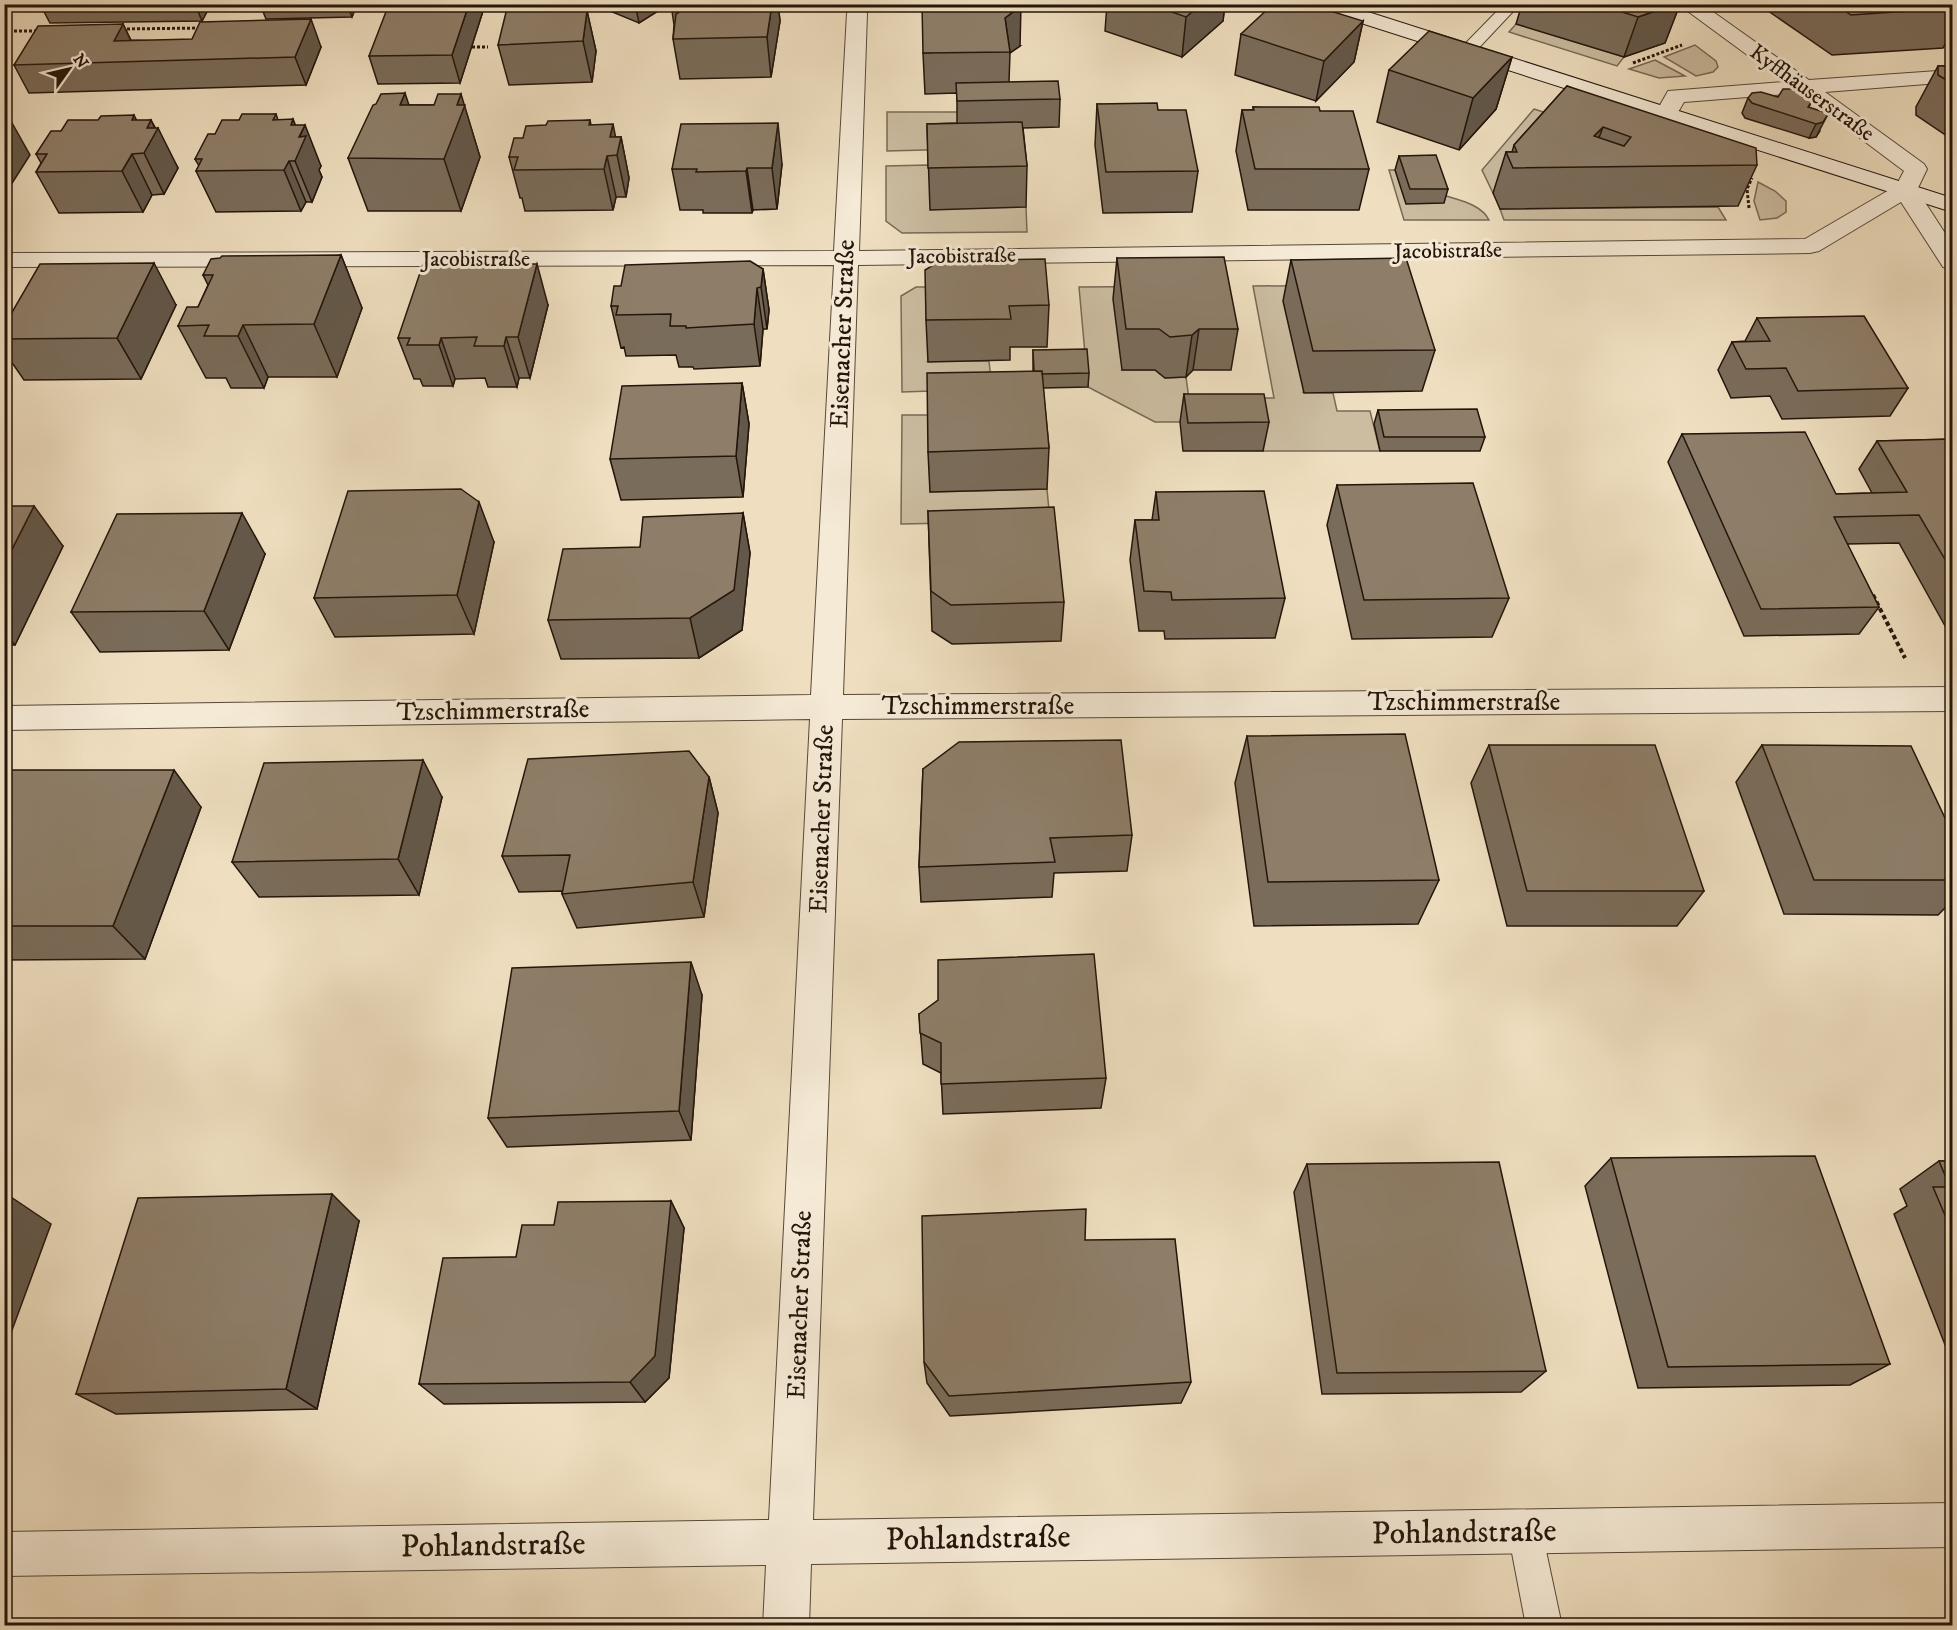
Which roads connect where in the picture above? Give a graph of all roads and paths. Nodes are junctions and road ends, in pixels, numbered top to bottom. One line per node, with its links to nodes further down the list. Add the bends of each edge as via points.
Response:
1 (835, 4): 5 (street)
2 (1321, 4): 15 (street)
3 (1513, 4): 15 (lane)
4 (1688, 4): 12 (street, Kyffhäuserstraße)
5 (863, 9): 24 (street, Eisenacher Straße)
6 (127, 22): 9 (path)
7 (207, 27): 9 (path)
8 (112, 29): 9 (path)
9 (124, 29)
10 (4, 31): 11 (path)
11 (40, 31)
12 (1726, 32): 17 (street, Kyffhäuserstraße); 18 (path, via 1622,67)
13 (472, 47): 14 (path)
14 (488, 47)
15 (1467, 51): 18 (street)
16 (1953, 76): 17 (street)
17 (1805, 87): 19 (street, via 1676,96); 21 (street, Kyffhäuserstraße, via 1916,169)
18 (1599, 92): 19 (street)
19 (1666, 114): 20 (street)
20 (1772, 147): 21 (street); 23 (path, via 1747,189 1750,209)
21 (1905, 190): 22 (street); 23 (street, Jacobistraße, via 1810,246); 26 (street)
22 (1953, 205)
23 (1768, 247): 24 (street, Jacobistraße)
24 (846, 258): 25 (street, Jacobistraße); 30 (street, Eisenacher Straße)
25 (4, 260)
26 (1953, 262)
27 (1873, 594): 28 (path)
28 (1903, 655)
29 (1953, 699): 30 (street, Tzschimmerstraße)
30 (826, 707): 31 (street, Tzschimmerstraße); 34 (street, Eisenacher Straße)
31 (4, 718)
32 (1953, 1525): 33 (street, Pohlandstraße)
33 (1525, 1532): 34 (street, Pohlandstraße); 37 (lane)
34 (790, 1542): 35 (street, Pohlandstraße); 36 (street, Eisenacher Straße)
35 (4, 1554)
36 (786, 1626)
37 (1544, 1626)

